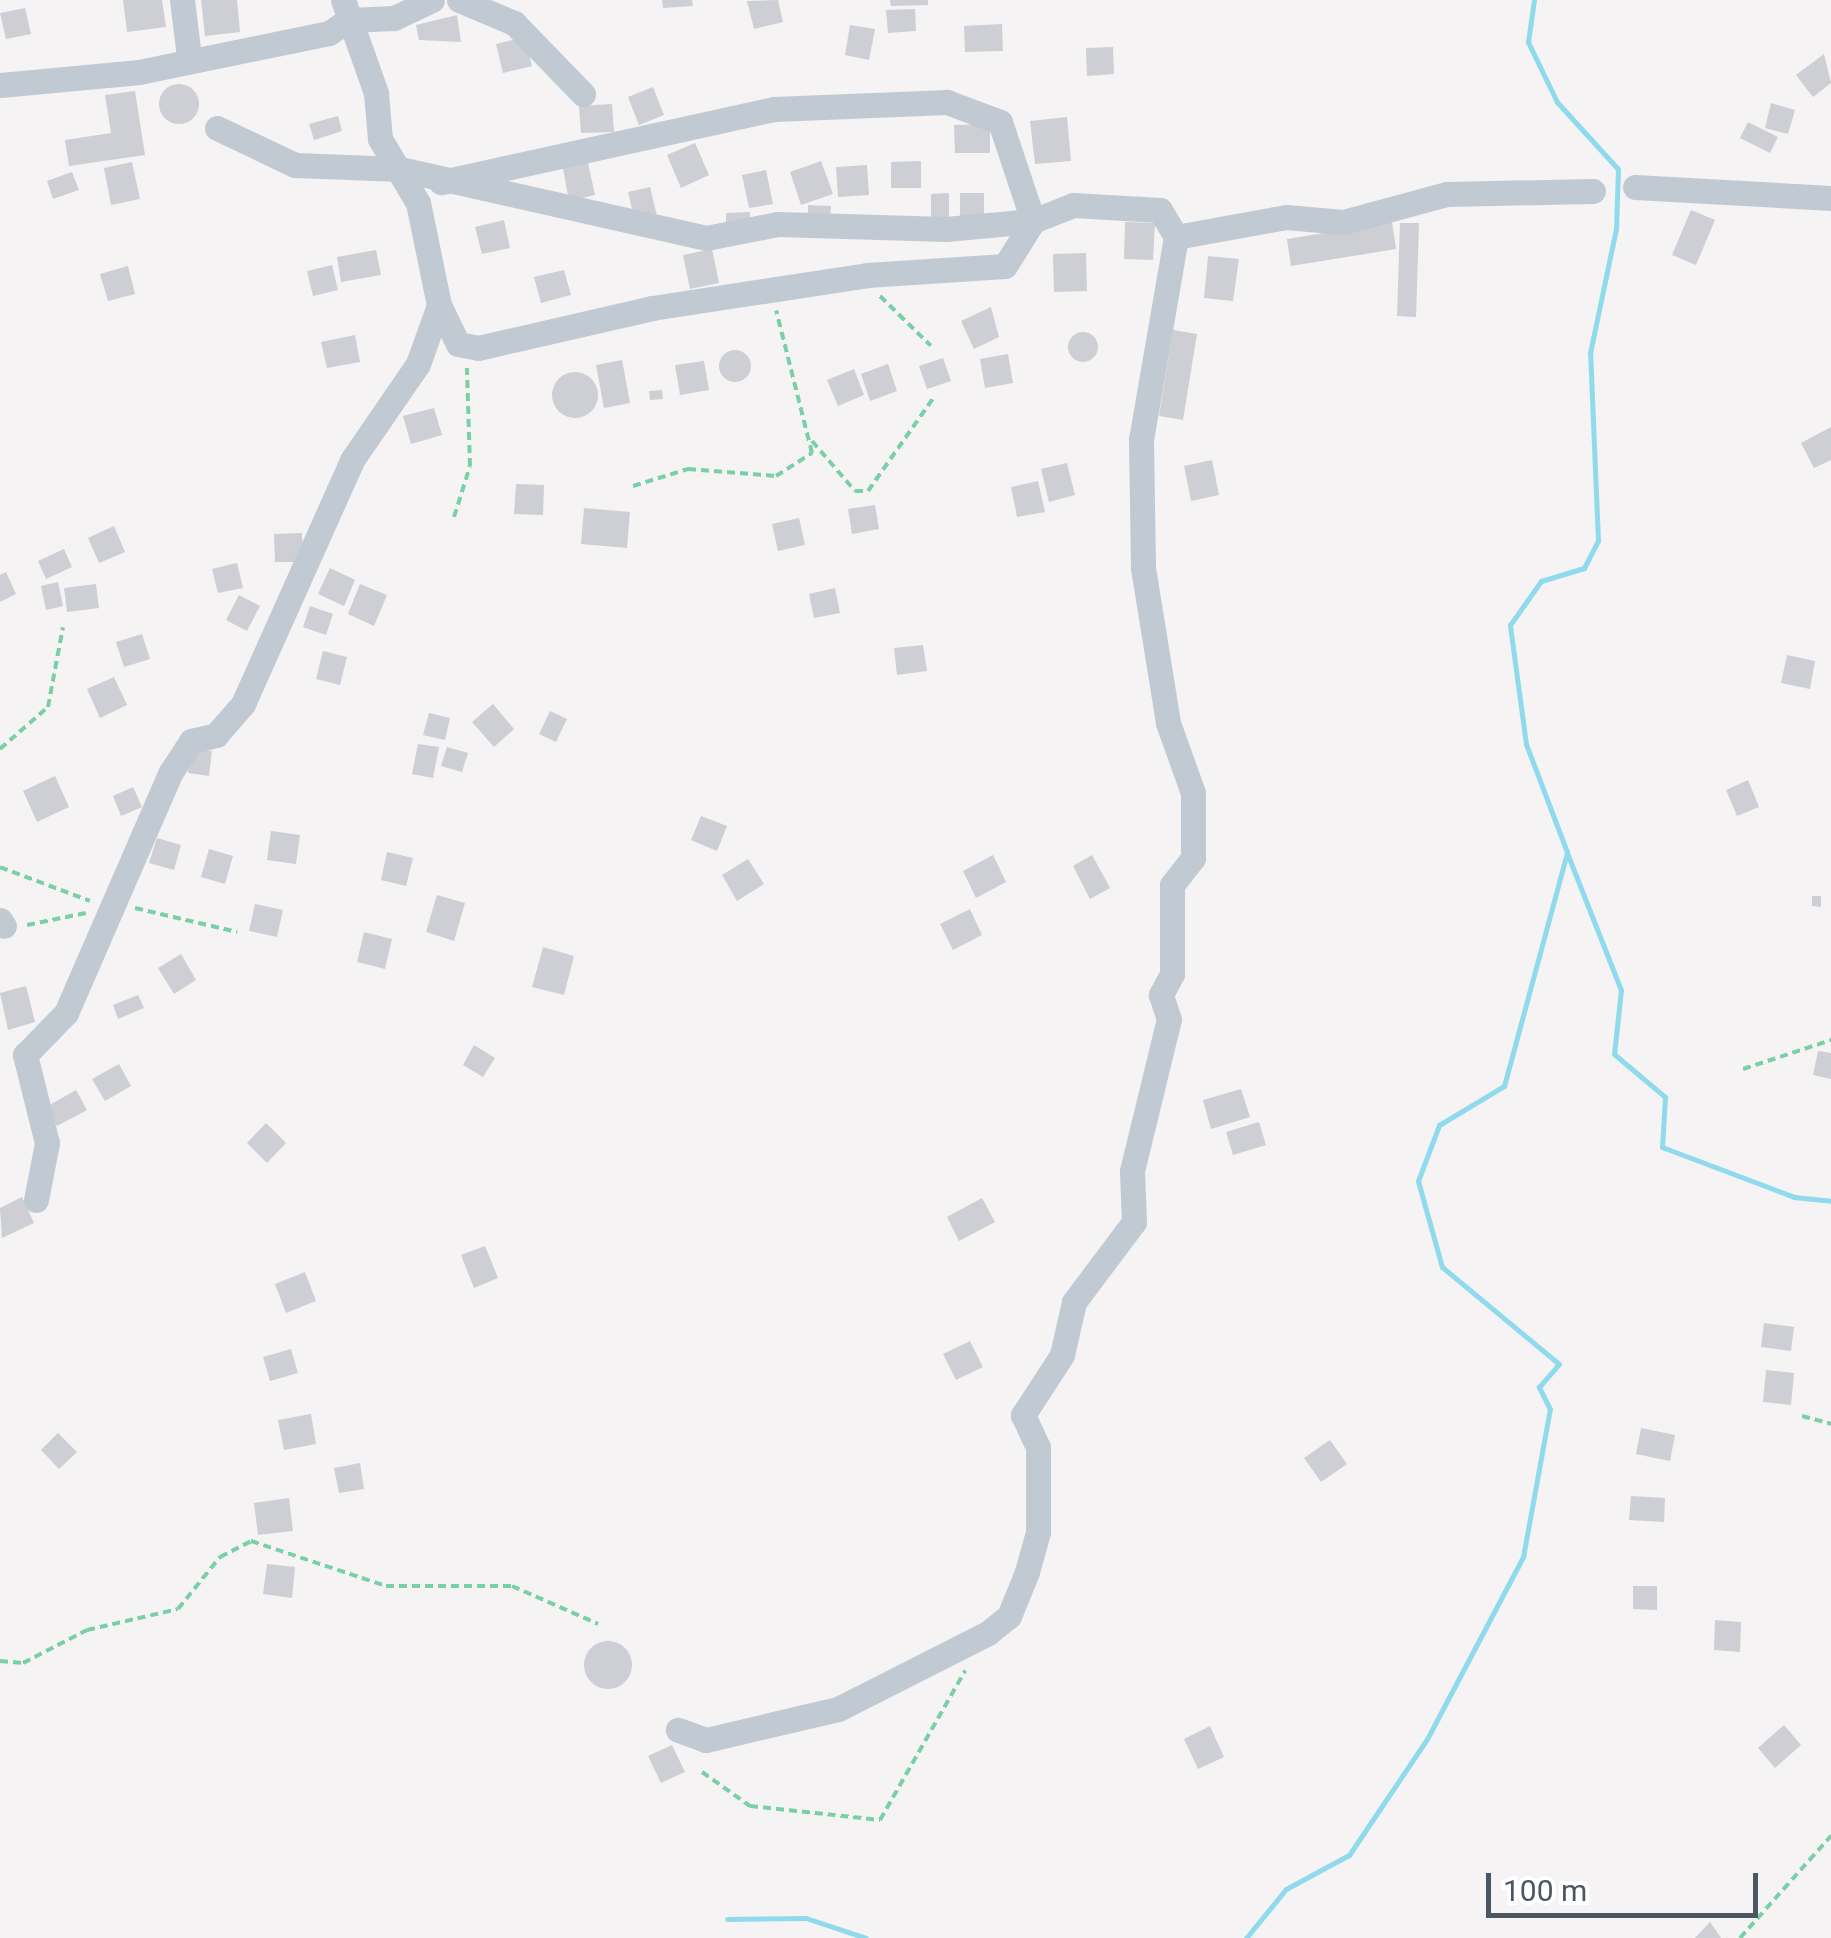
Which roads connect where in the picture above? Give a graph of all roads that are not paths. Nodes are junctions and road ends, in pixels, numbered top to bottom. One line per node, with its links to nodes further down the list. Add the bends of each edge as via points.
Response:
1 (182, 0): 5 (street)
2 (432, 0): 4 (street, via 394,18)
3 (458, 0): 7 (street, via 514,22)
4 (346, 10): 5 (street, via 329,32); 9 (street, via 376,93 380,139)
5 (189, 57): 6 (street, via 140,72)
6 (0, 85)
7 (583, 94)
8 (217, 128): 9 (street, via 295,165)
9 (400, 169): 10 (street); 16 (street, via 418,203)
10 (440, 182): 14 (street, via 706,238 778,224 946,230); 14 (street, via 774,108 947,102 1000,122)
11 (1635, 188): 13 (street)
12 (1594, 191): 15 (street, via 1447,194 1343,222 1286,217)
13 (1831, 198)
14 (1033, 221): 15 (street, via 1073,205 1160,210); 16 (street, via 1005,266 867,275 458,344)
15 (1176, 237): 18 (street, via 1141,440 1144,568 1168,723 1193,792 1193,858 1172,885 1172,974 1161,995 1169,1019 1132,1171 1134,1222 1074,1302 1062,1355 1024,1415 1038,1447 1038,1532 1027,1572 1009,1616 988,1633 838,1709 706,1740)
16 (439, 305): 17 (street, via 418,364 352,460 242,704 216,735 192,741 171,772 66,1013 25,1055 47,1144)
17 (36, 1200)
18 (678, 1730)

